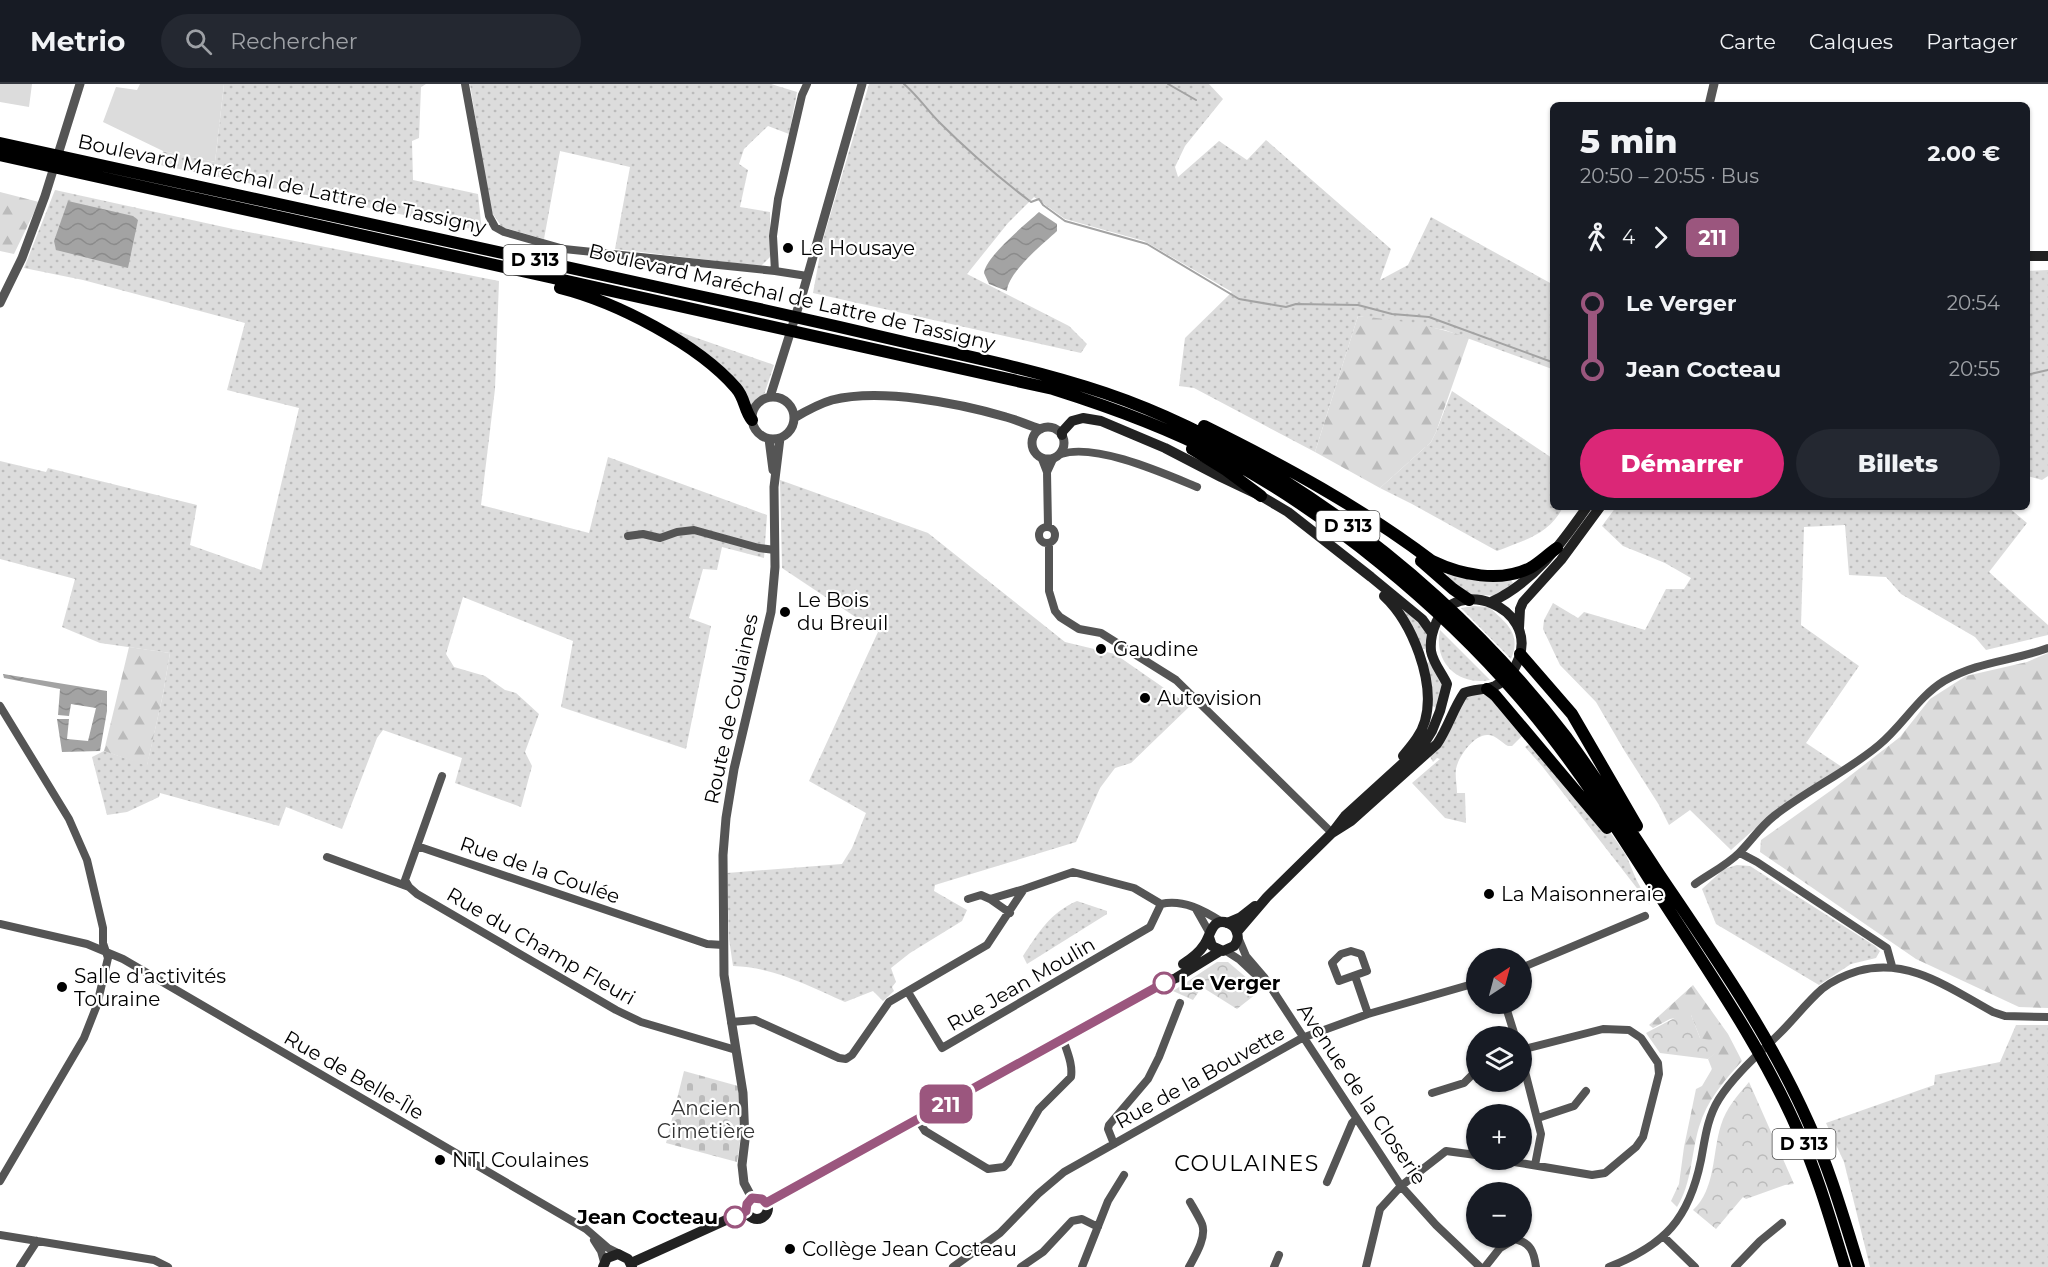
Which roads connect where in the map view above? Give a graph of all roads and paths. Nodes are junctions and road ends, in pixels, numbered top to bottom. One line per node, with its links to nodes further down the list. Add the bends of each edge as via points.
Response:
1 (80, 84): 16 (street, via 45,196)
2 (465, 84): 14 (street, via 489,216 495,227 564,249)
3 (807, 84): 14 (street, via 778,199 773,236)
4 (862, 84): 15 (street)
5 (1714, 84): 6 (street)
6 (1710, 102)
7 (0, 142): 9 (highway, Boulevard Maréchal de Lattre de Tassigny / D 313)
8 (0, 155): 9 (highway, Boulevard Maréchal de Lattre de Tassigny / D 313)
9 (33, 156): 10 (highway, Boulevard Maréchal de Lattre de Tassigny / D 313)
10 (80, 166): 11 (highway, Boulevard Maréchal de Lattre de Tassigny / D 313); 22 (highway, Boulevard Maréchal de Lattre de Tassigny / D 313, via 990,361 1076,384)
11 (438, 253): 22 (highway, Boulevard Maréchal de Lattre de Tassigny / D 313, via 1053,389); 24 (highway, via 567,289 627,312 719,371 742,395 745,411)
12 (2030, 256): 13 (main road)
13 (2048, 256)
14 (775, 271): 15 (street)
15 (807, 276): 17 (street)
16 (0, 303)
17 (778, 374): 18 (street); 19 (street)
18 (770, 397): 19 (street); 24 (street, via 756,405)
19 (781, 398): 20 (street)
20 (790, 404): 21 (street); 23 (street)
21 (814, 406): 23 (street); 25 (street, via 842,398 880,396 948,404 1008,417)
22 (1147, 415): 37 (highway); 41 (highway, via 1159,407 1248,448); 63 (highway, D 313, via 1316,515 1434,610 1520,698 1560,747); 64 (highway, D 313, via 1197,431 1279,477 1349,526 1432,594 1526,688 1579,756)
23 (794, 418): 27 (street, Route de Coulaines, via 792,429)
24 (752, 420): 29 (street, via 759,434)
25 (1026, 425): 26 (street); 30 (street)
26 (1041, 429): 28 (street, via 1054,428); 30 (street)
27 (780, 438): 29 (street); 35 (street, Route de Coulaines)
28 (1063, 438): 31 (street); 32 (street); 37 (main road, via 1065,427 1072,421 1101,421)
29 (769, 439): 35 (street, Route de Coulaines)
30 (1032, 439): 33 (street, via 1033,450)
31 (1073, 450): 32 (street); 36 (street, via 1131,461)
32 (1057, 456): 33 (street); 34 (street)
33 (1042, 459): 34 (street)
34 (1047, 472): 40 (street)
35 (775, 481): 45 (street, Route de Coulaines)
36 (1197, 487)
37 (1262, 496): 46 (main road)
38 (1585, 510): 44 (main road)
39 (1598, 510): 50 (main road, via 1523,602)
40 (1048, 526): 43 (street, via 1056,534); 43 (street, via 1039,535)
41 (1381, 526): 44 (highway, via 1444,567 1485,576 1530,568); 47 (highway)
42 (628, 536): 45 (street, via 660,538 694,531)
43 (1049, 543): 59 (street, via 1049,591 1060,617 1079,628 1101,633 1176,680)
44 (1557, 548): 48 (main road, via 1528,579)
45 (775, 550): 79 (street, Route de Coulaines, via 771,612 726,818)
46 (1371, 577): 49 (main road); 58 (main road, via 1410,635 1424,671 1428,703 1418,737)
47 (1468, 600): 48 (main road); 49 (main road, via 1447,608)
48 (1491, 602): 50 (main road, via 1505,610)
49 (1434, 629): 53 (main road, via 1431,652)
50 (1519, 629): 52 (main road)
51 (2048, 648): 61 (street, via 1988,662 1942,682 1879,745 1774,816)
52 (1518, 659): 54 (main road, via 1503,681); 64 (highway, via 1572,714 1661,865)
53 (1443, 676): 55 (main road); 58 (main road, via 1447,684 1432,731 1413,755)
54 (1491, 687): 55 (main road); 63 (highway, via 1525,733 1601,819 1626,855)
55 (1473, 690): 59 (main road, via 1464,693 1444,733 1428,753)
56 (0, 706): 80 (street, via 69,819 87,860)
57 (442, 776): 60 (street)
58 (1366, 797): 59 (main road)
59 (1332, 833): 68 (main road)
60 (417, 846): 66 (street, via 405,880); 79 (street, Rue de la Coulée, via 706,944)
61 (1740, 853): 65 (street); 83 (street, via 1887,948)
62 (327, 857): 66 (street, Rue du Champ Fleuri)
63 (1636, 859): 140 (highway, D 313, via 1721,990 1776,1085 1819,1184)
64 (1660, 876): 141 (highway, D 313, via 1788,1079 1811,1126)
65 (1695, 884)
66 (409, 887): 96 (street, Rue du Champ Fleuri, via 616,1010 641,1022)
67 (1024, 889): 70 (street); 71 (street, via 1073,872 1134,888); 73 (street)
68 (1267, 897): 75 (main road, via 1241,916); 78 (main road)
69 (968, 899): 70 (street, via 981,895)
70 (990, 899): 73 (street)
71 (1161, 904): 72 (street, via 1172,902); 88 (street, Rue Jean Moulin, via 1150,927 942,1048)
72 (1196, 909): 75 (street); 77 (street)
73 (1010, 913): 88 (street, via 987,945)
74 (1645, 916): 82 (street)
75 (1225, 922): 77 (main road, via 1214,925); 78 (main road)
76 (0, 924): 80 (street, Rue de Belle-Île)
77 (1209, 934): 81 (main road, via 1212,946); 86 (main road, via 1193,957)
78 (1238, 935): 81 (main road, via 1234,946); 87 (street, Avenue de la Closerie, via 1246,956)
79 (723, 945): 92 (street, Route de Coulaines, via 723,975)
80 (105, 950): 109 (street, via 108,958 100,994 84,1038); 118 (street, Rue de Belle-Île)
81 (1223, 951): 86 (main road); 87 (street, Avenue de la Closerie, via 1240,960)
82 (1532, 963)
83 (1892, 966): 91 (street, via 1914,971 2005,1016); 120 (street, via 1847,974 1823,988 1719,1099 1707,1125 1689,1202)
84 (1355, 976): 84 (street, via 1367,971 1361,954 1341,954 1332,963 1339,981); 90 (street)
85 (1466, 985): 90 (street, Rue de la Bouvette)
86 (1153, 988): 94 (main road)
87 (1271, 988): 93 (street, Avenue de la Closerie)
88 (908, 992): 92 (street, via 889,1002 846,1059 755,1020)
89 (1180, 1003): 104 (street, via 1148,1079 1109,1125)
90 (1368, 1014): 93 (street, Rue de la Bouvette)
91 (2048, 1017)
92 (731, 1022): 96 (street, Route de Coulaines)
93 (1302, 1038): 102 (street, Avenue de la Closerie); 104 (street, Rue de la Bouvette)
94 (1064, 1039): 103 (main road); 103 (street, via 1071,1077 1039,1109 1004,1167 988,1169 925,1131)
95 (1532, 1047): 107 (street, via 1603,1029 1629,1029 1641,1038 1658,1063 1659,1074 1643,1137 1605,1173 1592,1175)
96 (736, 1050): 112 (street, Route de Coulaines, via 743,1093 742,1165 744,1183)
97 (1466, 1081): 100 (street)
98 (1586, 1091): 101 (street, via 1574,1106)
99 (1531, 1092): 101 (street)
100 (1432, 1093)
101 (1538, 1118): 107 (street, via 1541,1134)
102 (1356, 1119): 110 (street); 111 (street, Avenue de la Closerie)
103 (918, 1120): 114 (main road)
104 (1114, 1144): 128 (street, Rue de la Bouvette, via 1064,1172 1000,1233)
105 (1466, 1154): 111 (street, via 1446,1151)
106 (1532, 1165): 107 (street)
107 (1535, 1165)
108 (1124, 1175): 117 (street)
109 (0, 1181)
110 (1327, 1182)
111 (1401, 1186): 133 (street, via 1380,1209); 134 (street, Avenue de la Closerie)
112 (752, 1198): 114 (main road); 115 (main road)
113 (1190, 1202): 131 (street, via 1203,1232)
114 (766, 1203): 115 (main road, via 762,1217 752,1217)
115 (746, 1211): 125 (main road)
116 (1782, 1223): 139 (street)
117 (1098, 1227): 129 (street, via 1082,1219 1072,1221 1043,1252); 130 (street)
118 (586, 1229): 122 (street, Rue de Belle-Île); 124 (street, Rue de Belle-Île, via 601,1251)
119 (0, 1235): 121 (street)
120 (1664, 1236): 137 (street, via 1632,1258); 138 (street)
121 (37, 1241): 126 (street); 127 (street, via 154,1260)
122 (621, 1254): 124 (main road, via 611,1256); 125 (main road)
123 (1279, 1255): 132 (street)
124 (604, 1265)
125 (632, 1265)
126 (20, 1267)
127 (168, 1267)
128 (953, 1267)
129 (1021, 1267)
130 (1082, 1267)
131 (1190, 1267)
132 (1274, 1267)
133 (1366, 1267)
134 (1480, 1267)
135 (1485, 1267): 136 (street, via 1500,1248 1515,1239 1528,1244)
136 (1536, 1267)
137 (1609, 1267)
138 (1695, 1267)
139 (1735, 1267)
140 (1845, 1267)
141 (1859, 1267)

